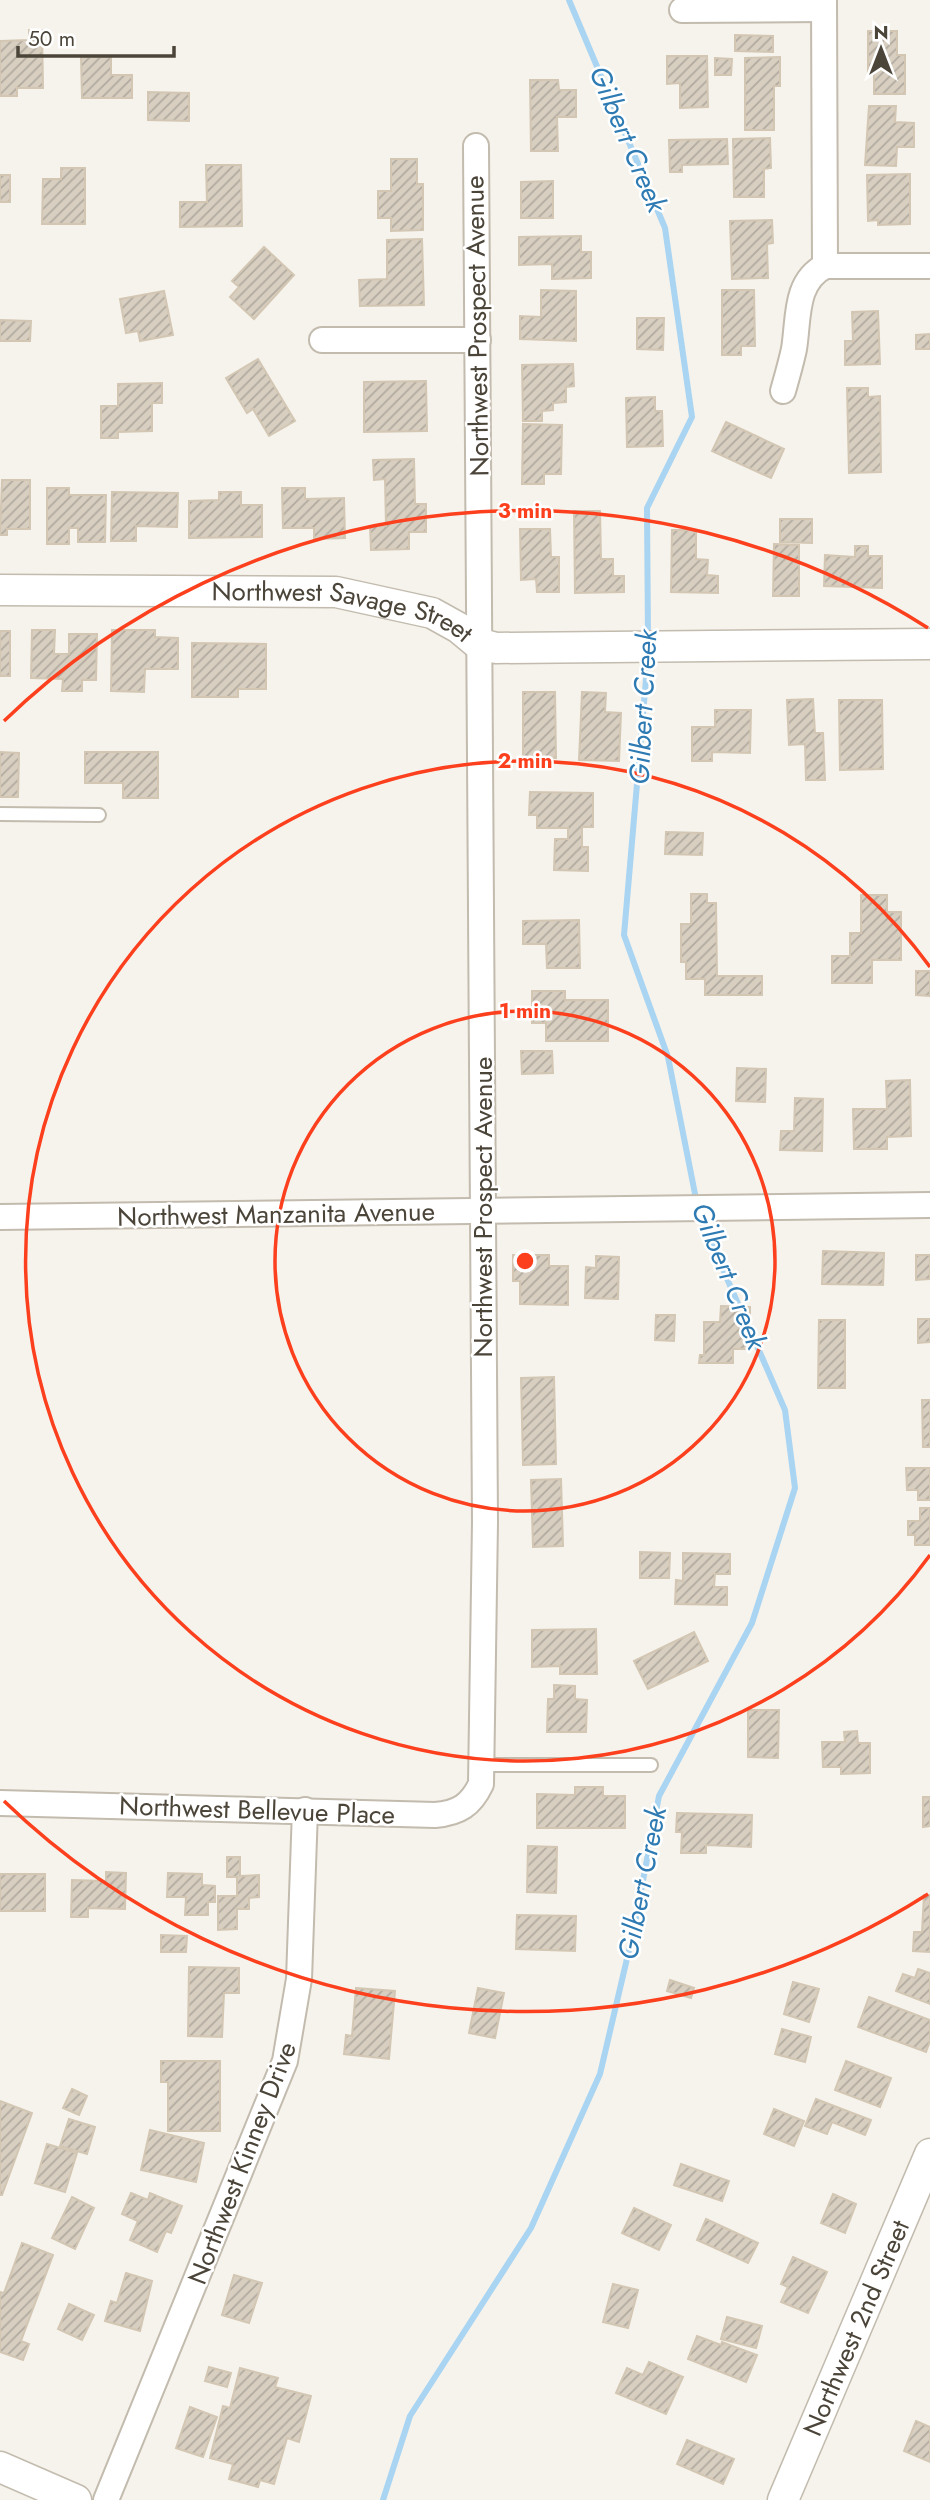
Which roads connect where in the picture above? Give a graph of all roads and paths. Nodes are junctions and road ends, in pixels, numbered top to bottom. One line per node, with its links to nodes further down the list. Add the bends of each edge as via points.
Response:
1 (824, 4): 2 (street); 4 (street)
2 (682, 10)
3 (475, 146): 7 (street, Northwest Prospect Avenue)
4 (825, 266): 5 (street); 8 (street, via 816,271 801,294)
5 (930, 266)
6 (322, 340): 7 (street)
7 (478, 340): 10 (street, Northwest Prospect Avenue)
8 (783, 391)
9 (0, 590): 10 (street, Northwest Savage Street, via 336,592 432,614)
10 (477, 643): 11 (street, Northwest Savage Street, via 496,648 582,649); 15 (street, Northwest Prospect Avenue)
11 (930, 644)
12 (0, 814): 13 (lane)
13 (99, 815)
14 (930, 1205): 15 (street, Northwest Manzanita Avenue)
15 (483, 1212): 16 (street, Northwest Manzanita Avenue); 17 (street, Northwest Prospect Avenue)
16 (0, 1217)
17 (484, 1765): 18 (lane); 20 (street, Northwest Bellevue Place, via 476,1794 455,1813)
18 (652, 1765)
19 (0, 1803): 20 (street, Northwest Bellevue Place)
20 (304, 1810): 24 (street, Northwest Kinney Drive, via 299,1979 285,2061)
21 (930, 2154): 25 (street, Northwest 2nd Street)
22 (0, 2467): 23 (street)
23 (76, 2500)
24 (106, 2500)
25 (783, 2500)

